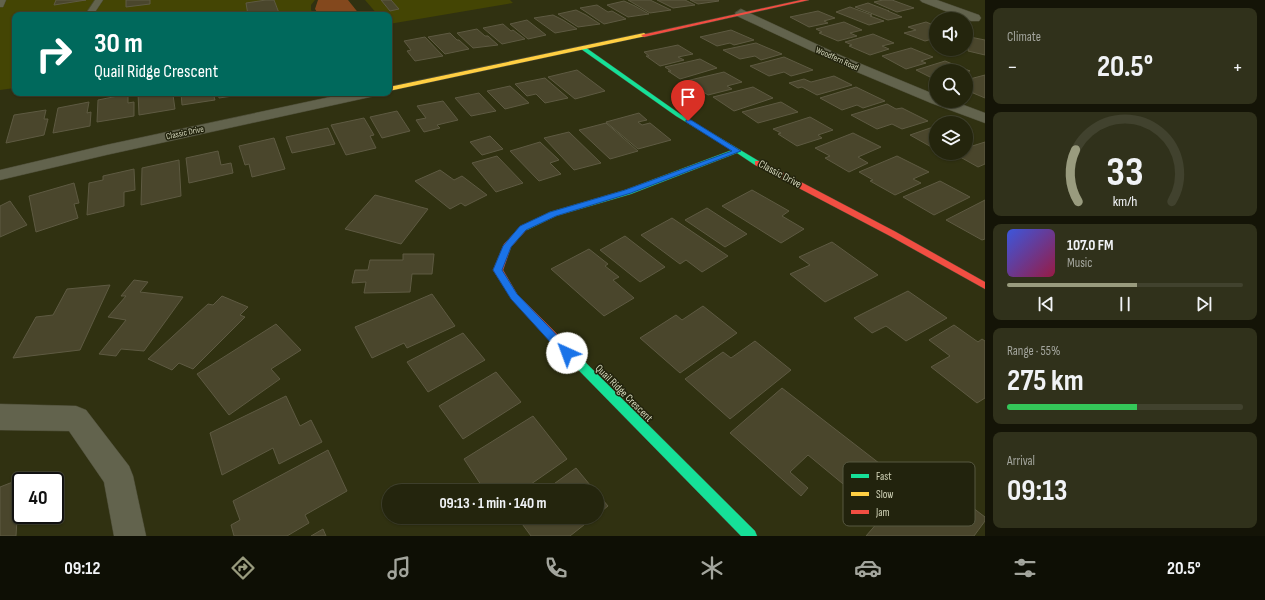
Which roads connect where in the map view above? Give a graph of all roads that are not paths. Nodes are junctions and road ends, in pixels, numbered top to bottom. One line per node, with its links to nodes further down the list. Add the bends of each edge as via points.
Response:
1 (2, 0): 5 (lane)
2 (99, 0): 6 (lane)
3 (807, 0): 7 (street)
4 (926, 0): 8 (street)
5 (0, 5)
6 (91, 12)
7 (741, 13): 9 (street); 12 (street, Woodfern Road, via 880,79)
8 (975, 18)
9 (583, 48): 10 (street); 15 (street, Classic Drive, via 652,98)
10 (392, 88)
11 (356, 96): 16 (street, Classic Drive)
12 (929, 97)
13 (958, 108): 14 (street)
14 (985, 118)
15 (738, 151): 17 (street, Classic Drive, via 940,258); 20 (street, Quail Ridge Crescent, via 628,192 553,214 523,228 507,246 498,270 514,296 578,364)
16 (0, 175)
17 (985, 286)
18 (0, 417): 19 (street, via 76,418 118,476)
19 (130, 536)
20 (750, 536)

